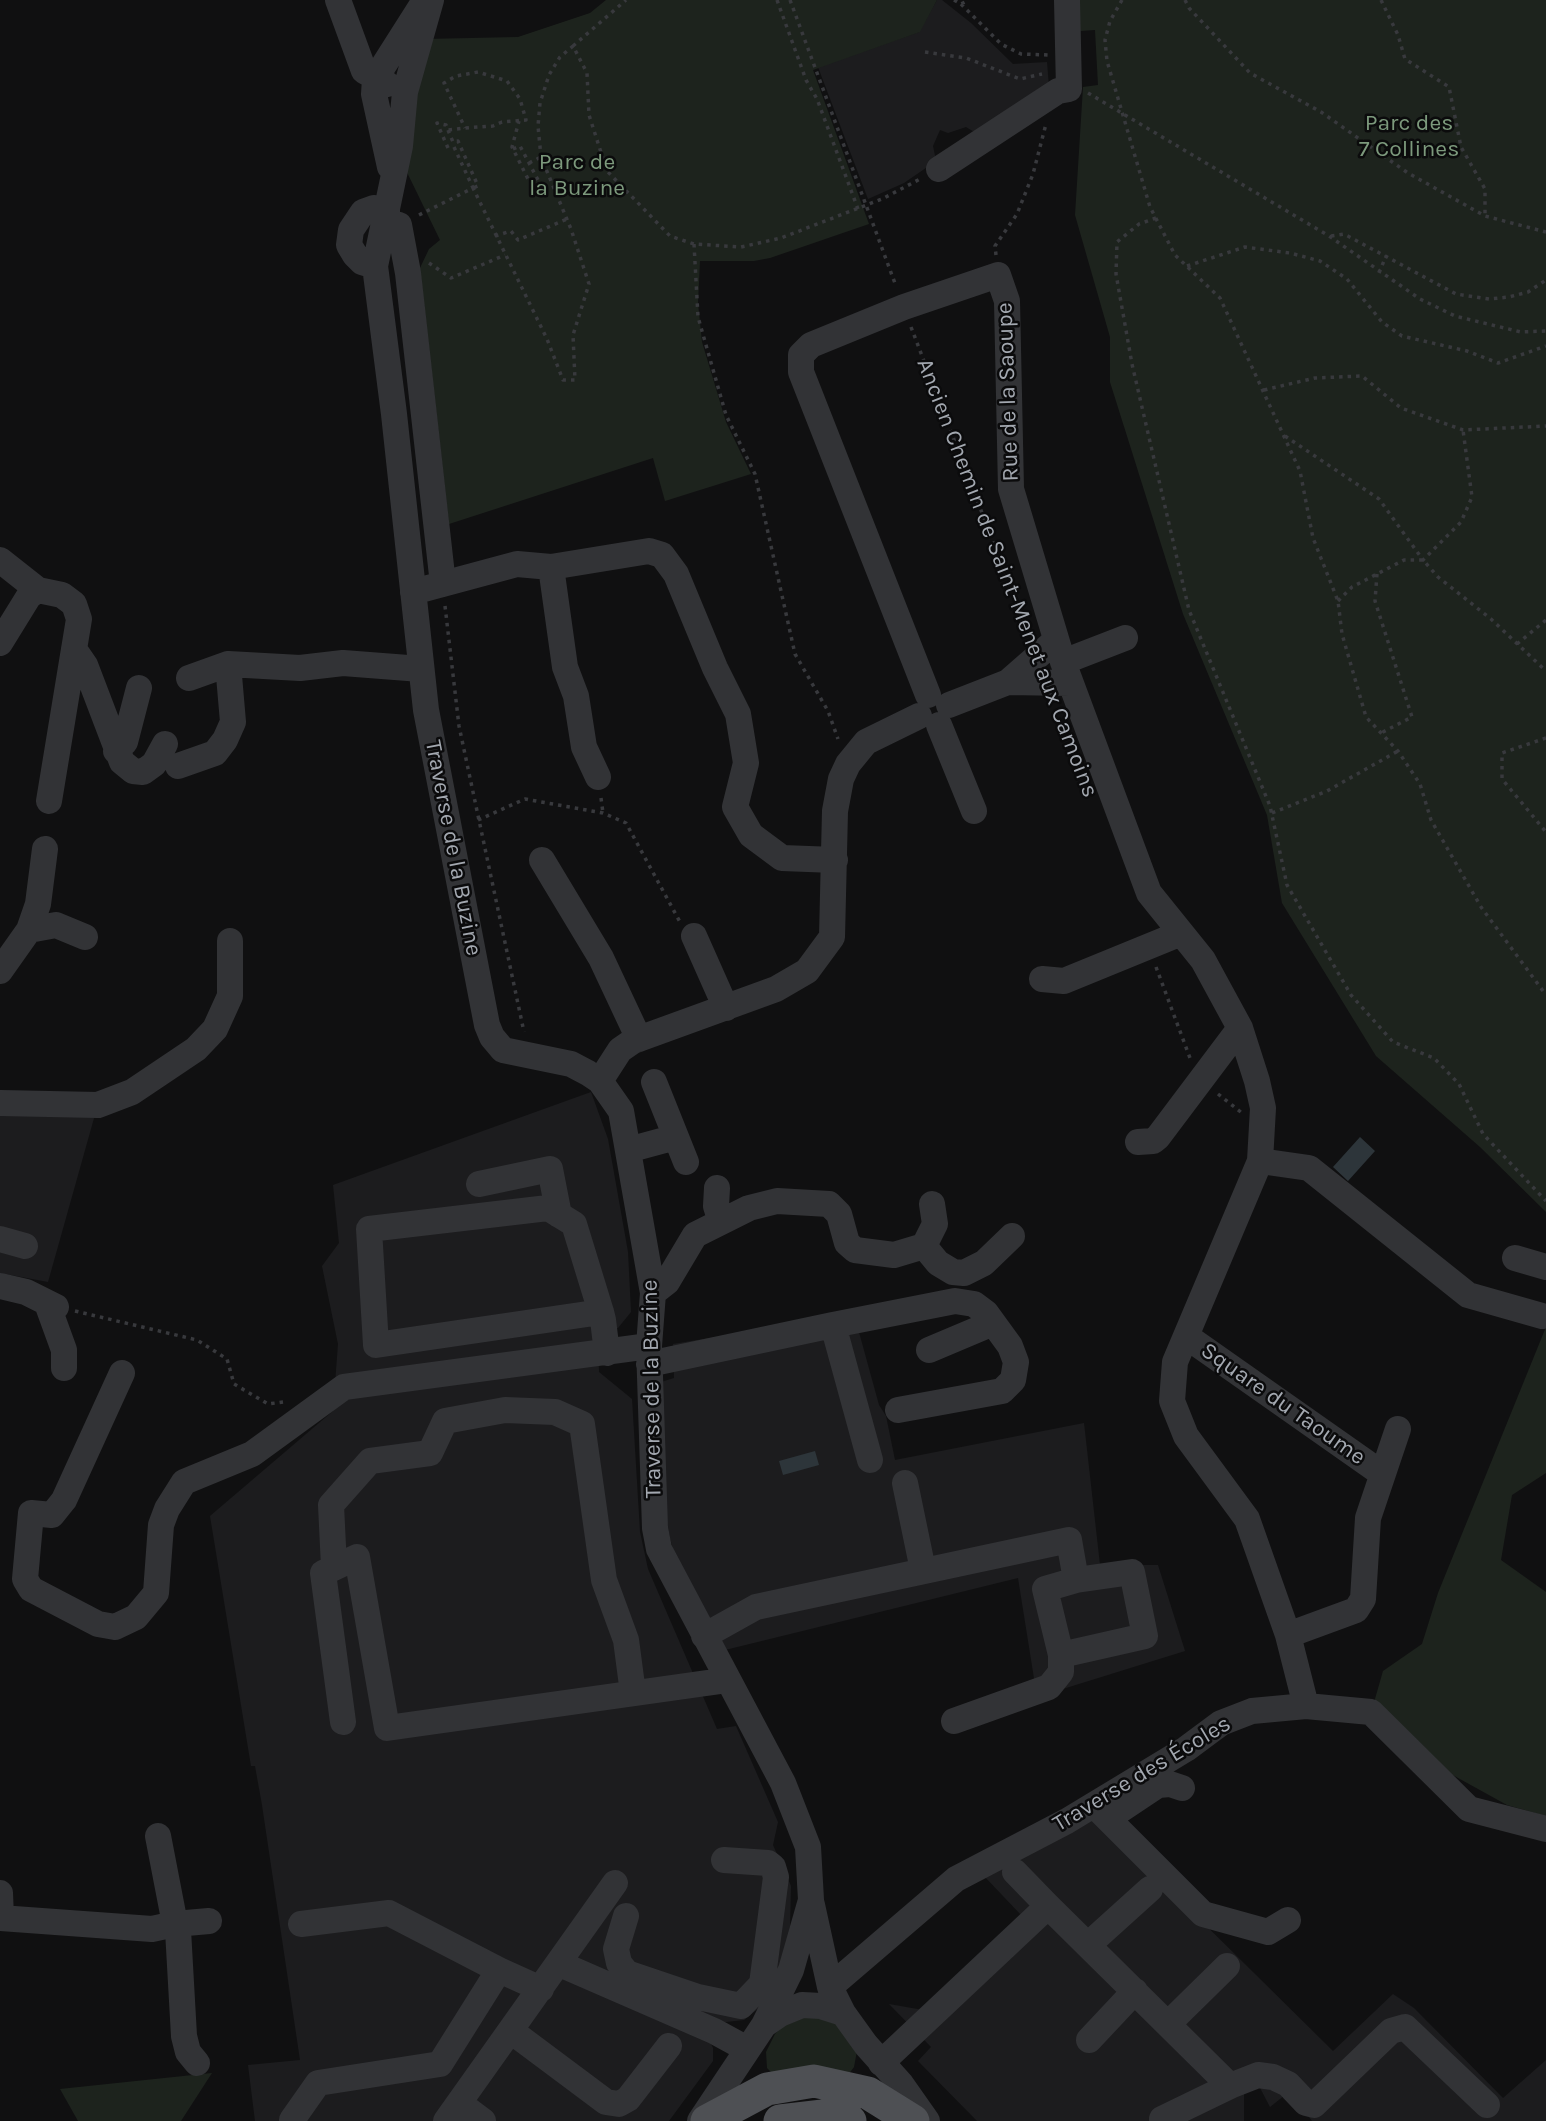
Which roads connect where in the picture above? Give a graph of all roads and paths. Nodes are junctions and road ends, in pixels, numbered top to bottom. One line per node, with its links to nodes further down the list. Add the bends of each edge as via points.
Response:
1 (338, 0): 17 (street)
2 (424, 0): 17 (street)
3 (431, 0): 18 (street, Traverse de la Buzine)
4 (626, 0): 14 (path)
5 (778, 0): 32 (path)
6 (790, 0): 31 (path, Ancien Chemin de Saint-Menet aux Camoins)
7 (954, 0): 13 (path)
8 (968, 0): 13 (path)
9 (1067, 0): 16 (street)
10 (1122, 0): 19 (path, via 1105,40)
11 (1185, 0): 33 (path, via 1250,73 1321,111 1408,173)
12 (1381, 0): 33 (path, via 1405,60 1449,87 1461,147 1485,189)
13 (961, 4): 16 (path, via 1001,44 1021,54 1053,58)
14 (573, 46): 26 (path, via 549,75 540,103); 40 (path, via 587,73 589,115 607,172 670,236)
15 (925, 52): 16 (path, via 966,58 1020,79)
16 (1060, 84): 19 (path, via 1090,93); 28 (street); 46 (path, via 1017,214 995,246)
17 (374, 86): 18 (street); 29 (street, Traverse de la Buzine)
18 (404, 99): 29 (street, Traverse de la Buzine)
19 (1124, 113): 34 (path); 39 (path)
20 (519, 121): 21 (path); 21 (path, via 526,120 523,107 507,81 471,73 444,83); 25 (path)
21 (465, 128): 22 (path)
22 (448, 130): 24 (path, via 437,123); 30 (path, via 453,142 458,141 478,186)
23 (454, 147): 30 (path)
24 (449, 148)
25 (513, 148): 27 (path, via 520,146); 27 (path, via 530,183 537,180)
26 (541, 157): 27 (path); 36 (path)
27 (529, 163)
28 (939, 169): 31 (path)
29 (393, 185): 35 (street, Traverse de la Buzine)
30 (473, 188): 35 (path); 38 (path)
31 (867, 205): 32 (path); 48 (path, Ancien Chemin de Saint-Menet aux Camoins)
32 (858, 209): 40 (path, via 781,238 741,247)
33 (1485, 216): 37 (path)
34 (1156, 218): 44 (path, via 1175,255); 84 (path, via 1139,224 1117,242 1116,274 1132,364 1189,610)
35 (390, 219): 59 (street, via 408,273); 61 (street, Traverse de la Buzine, via 375,266)
36 (568, 219): 38 (path, via 518,240 511,231); 41 (path, via 589,284 573,335 575,380 563,380)
37 (1546, 232)
38 (495, 236): 41 (path)
39 (1329, 236): 42 (path, via 1344,234); 45 (path)
40 (694, 244): 78 (path, via 698,317 726,415 755,474 795,654 828,711)
41 (505, 255): 43 (path, via 451,278)
42 (1386, 256): 45 (path); 47 (path, via 1456,294 1489,299 1528,292)
43 (424, 259)
44 (1187, 266): 50 (path, via 1245,247 1290,253 1320,261 1347,279 1382,322 1402,336 1498,363); 51 (path, via 1220,298)
45 (1378, 273): 49 (path, via 1455,316 1521,332)
46 (998, 275): 48 (street, Rue de la Saoupe); 68 (street, Rue de la Saoupe, via 1007,301 1011,489)
47 (1546, 280)
48 (904, 307): 68 (path, Ancien Chemin de Saint-Menet aux Camoins); 75 (street, Rue de la Saoupe, via 811,345 801,355 801,372)
49 (1546, 331)
50 (1546, 346)
51 (1264, 390): 53 (path, via 1315,377 1362,376 1401,408); 54 (path)
52 (1546, 426): 53 (path)
53 (1463, 430): 56 (path, via 1472,497 1461,522)
54 (1285, 436): 56 (path, via 1379,499); 62 (path, via 1300,471 1313,538)
55 (0, 560): 60 (street)
56 (1423, 561): 58 (path, via 1404,560); 66 (path)
57 (551, 567): 59 (street, via 517,564); 81 (street, via 565,667 576,696 584,747); 89 (street, via 649,551 662,555 676,574 738,713 746,763 735,807 751,835 782,858)
58 (1377, 574): 62 (path, via 1352,587); 76 (path, via 1375,601 1412,718)
59 (443, 584): 61 (street); 85 (path, via 459,726)
60 (38, 590): 65 (street, via 29,596); 67 (street, via 62,595 74,604 79,620)
61 (413, 592): 70 (street, Traverse de la Buzine)
62 (1338, 601): 76 (path, via 1342,634 1366,717)
63 (1546, 620): 66 (path)
64 (1125, 638): 68 (street)
65 (0, 643)
66 (1517, 643): 71 (path)
67 (74, 649): 79 (street, via 85,665); 82 (street)
68 (1057, 661): 73 (street); 73 (street); 92 (street, Rue de la Saoupe, via 1149,893)
69 (228, 664): 70 (street, via 300,668 343,663); 72 (street); 79 (street, via 233,722 215,753 171,755 143,772 133,771)
70 (421, 669): 102 (street, Traverse de la Buzine, via 487,1025 503,1050)
71 (1546, 671)
72 (189, 678)
73 (1008, 682): 75 (street)
74 (139, 688): 79 (street, via 125,742)
75 (934, 710): 83 (street, Rue de la Saoupe); 89 (street, via 866,742 848,764 835,811)
76 (1381, 733): 80 (path)
77 (1546, 738): 86 (path, via 1502,753 1502,779)
78 (842, 750)
79 (116, 751)
80 (1398, 751): 84 (path, via 1328,791); 98 (path, via 1420,784 1431,820 1481,907)
81 (598, 777)
82 (49, 801)
83 (974, 811)
84 (1272, 813): 115 (path, via 1287,885 1351,995 1392,1042 1434,1058 1459,1084 1483,1134)
85 (478, 820): 90 (path, via 525,799 603,813 626,823); 102 (path, via 521,1025)
86 (1546, 832)
87 (45, 849): 91 (street, via 38,904)
88 (542, 860): 101 (street, via 600,958)
89 (835, 860): 99 (street, via 832,937 822,952 807,971)
90 (685, 927): 99 (street)
91 (29, 930): 93 (street, via 56,925); 96 (street)
92 (1179, 934): 95 (street); 100 (street, Rue de la Saoupe, via 1202,960)
93 (85, 937)
94 (230, 941): 106 (street, via 230,996 215,1030 197,1049 132,1092 98,1105)
95 (1149, 946): 97 (street, via 1064,981); 103 (path, via 1192,1064)
96 (0, 971)
97 (1042, 979)
98 (1546, 995)
99 (726, 1007): 101 (street)
100 (1240, 1028): 103 (street); 107 (street, Rue de la Saoupe, via 1257,1081)
101 (639, 1039): 104 (street, via 620,1050)
102 (539, 1058): 104 (street, Traverse de la Buzine, via 570,1064)
103 (1202, 1079): 107 (path); 109 (street, via 1158,1137)
104 (600, 1081): 110 (street, Traverse de la Buzine, via 621,1111)
105 (654, 1082): 108 (street)
106 (0, 1104)
107 (1263, 1130): 111 (street, Rue de la Saoupe)
108 (676, 1137): 110 (street); 112 (street)
109 (1138, 1142)
110 (628, 1150): 124 (street, Traverse de la Buzine)
111 (1260, 1161): 127 (street, via 1309,1168 1468,1295); 130 (street, Rue de la Saoupe)
112 (686, 1162)
113 (479, 1184): 117 (street, via 550,1169)
114 (717, 1188): 118 (street)
115 (1546, 1201)
116 (932, 1204): 120 (street, via 935,1224)
117 (559, 1215): 126 (street, via 574,1224); 126 (street, via 548,1208 369,1229 376,1345)
118 (721, 1222): 120 (street, via 748,1208 777,1201 829,1205 839,1214 847,1243 855,1250 894,1255); 124 (street, via 695,1235 667,1282)
119 (1012, 1236): 120 (street, via 984,1263 964,1273 938,1263)
120 (924, 1246)
121 (1515, 1258): 122 (street)
122 (1546, 1267)
123 (0, 1286): 125 (street, via 26,1292)
124 (653, 1293): 133 (street, Traverse de la Buzine)
125 (52, 1306): 134 (street); 136 (path, via 197,1340 227,1359 234,1384 268,1404)
126 (601, 1312): 132 (street)
127 (1542, 1316)
128 (993, 1323): 129 (street, via 974,1304 955,1301); 131 (street); 137 (street, via 1016,1362 1013,1380 1002,1391)
129 (833, 1325): 133 (street); 139 (street)
130 (1186, 1336): 140 (street, Square du Taoume); 145 (street, Rue de la Saoupe, via 1175,1362 1172,1401 1186,1436 1247,1519)
131 (929, 1350)
132 (607, 1353): 133 (street); 135 (street, via 344,1387 252,1454 184,1482 161,1525 156,1593 136,1617 115,1627 98,1624 31,1589 25,1579 31,1513 52,1515 64,1500)
133 (649, 1355): 146 (street, Traverse de la Buzine, via 659,1549)
134 (64, 1368)
135 (122, 1373)
136 (294, 1401)
137 (898, 1410)
138 (1398, 1429): 140 (street, Square du Taoume)
139 (870, 1460)
140 (1381, 1473): 145 (street, Square du Taoume, via 1368,1518 1363,1599 1356,1610)
141 (905, 1483): 143 (street)
142 (334, 1567): 149 (street, via 357,1557 387,1728); 149 (street, via 331,1505 370,1461 430,1453 445,1421 505,1410 555,1412 582,1424 604,1580 625,1640); 152 (street, via 323,1573)
143 (923, 1570): 144 (street, via 1069,1540); 146 (street, via 755,1607)
144 (1076, 1580): 147 (street, via 1045,1588); 147 (street, via 1132,1572 1144,1636)
145 (1288, 1635): 150 (street, Rue de la Saoupe)
146 (705, 1636): 148 (street, Traverse de la Buzine)
147 (1061, 1655): 151 (street, via 1061,1672 1049,1687)
148 (728, 1680): 149 (street); 162 (street, Traverse de la Buzine, via 798,1821 808,1847)
149 (633, 1693)
150 (1306, 1706): 154 (street, Traverse des Écoles, via 1252,1711 1221,1723); 155 (street, Traverse des Écoles, via 1371,1712 1469,1809)
151 (954, 1721)
152 (343, 1722)
153 (1182, 1788): 154 (street, via 1158,1785 1122,1809)
154 (1094, 1805): 166 (street, via 1203,1914 1268,1933); 174 (street, Traverse des Écoles, via 956,1879)
155 (1546, 1829)
156 (158, 1836): 168 (street)
157 (724, 1860): 161 (street, via 768,1863 776,1877)
158 (1016, 1872): 163 (street)
159 (615, 1883): 171 (street)
160 (1150, 1889): 170 (street)
161 (774, 1894): 162 (street); 165 (street, via 762,1984 741,2006 627,1973 616,1949)
162 (811, 1894): 174 (street); 180 (street, Traverse de la Buzine, via 799,1950)
163 (1048, 1906): 170 (street); 183 (street)
164 (0, 1910): 168 (street, via 152,1929)
165 (626, 1916)
166 (1288, 1920)
167 (209, 1922): 168 (street)
168 (175, 1924): 184 (street, via 184,2036)
169 (301, 1924): 173 (street, via 389,1913)
170 (1088, 1945): 176 (street)
171 (560, 1964): 175 (street); 180 (street, via 713,2031)
172 (1227, 1966): 178 (street)
173 (499, 1970): 175 (street); 192 (street, via 440,2064 318,2084)
174 (830, 1987): 177 (street)
175 (541, 1989): 179 (street)
176 (1135, 1991): 178 (street); 181 (street)
177 (843, 2013): 180 (street, via 802,2006 780,2014); 183 (street)
178 (1168, 2024): 185 (street)
179 (511, 2031): 182 (street, via 606,2102 619,2104 628,2099); 189 (street)
180 (757, 2036): 186 (street, via 756,2062); 194 (street, Traverse de la Buzine)
181 (1089, 2039)
182 (668, 2046)
183 (873, 2054): 187 (street); 197 (street)
184 (197, 2063)
185 (1230, 2086): 188 (street, via 1258,2075 1273,2077 1314,2105 1391,2031 1405,2027); 191 (street)
186 (767, 2089): 187 (main road, via 814,2081); 190 (street, via 786,2109); 195 (main road)
187 (857, 2089): 190 (street, via 844,2103); 196 (main road)
188 (1487, 2105)
189 (452, 2112): 193 (street)
190 (813, 2119)
191 (1162, 2119)
192 (292, 2120)
193 (483, 2121)
194 (700, 2121)
195 (707, 2121)
196 (913, 2121)
197 (927, 2121)

